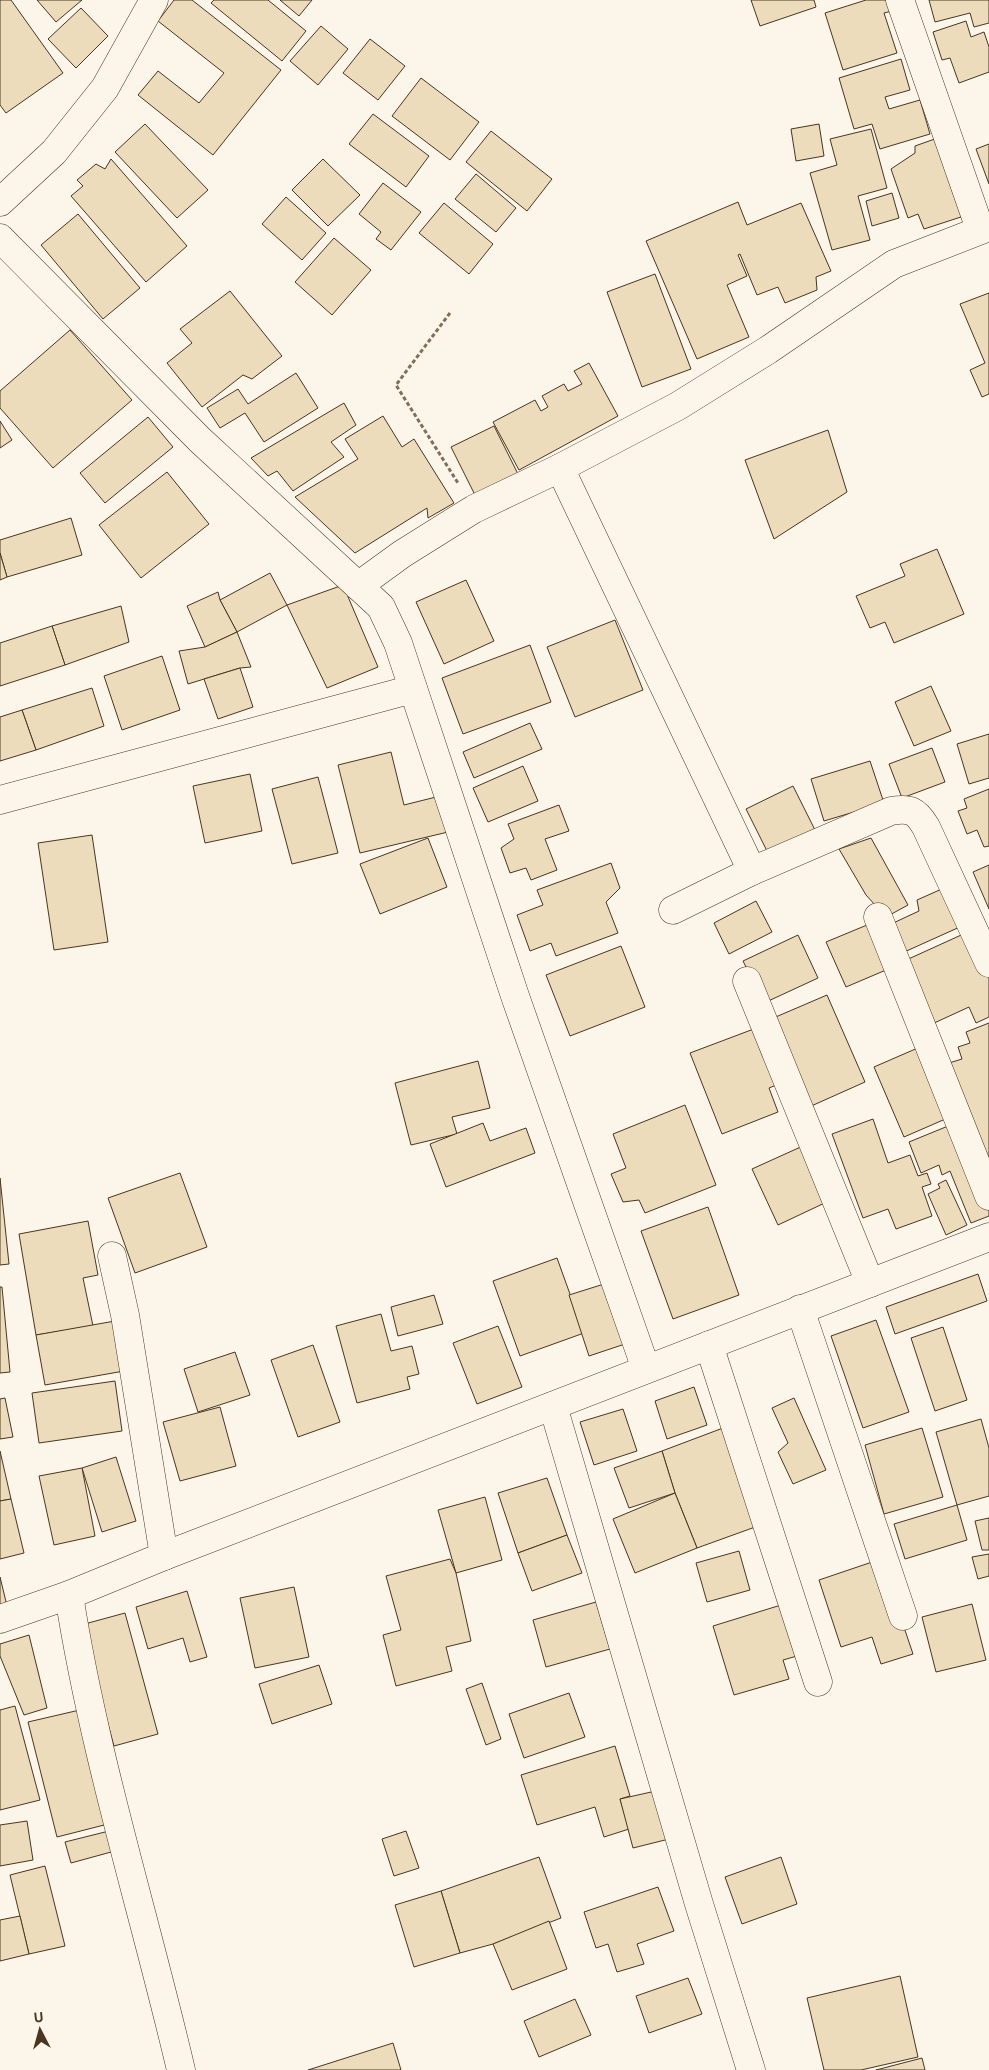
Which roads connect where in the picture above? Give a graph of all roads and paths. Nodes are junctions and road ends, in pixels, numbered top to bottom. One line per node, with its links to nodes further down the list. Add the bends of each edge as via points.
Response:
1 (154, 0): 3 (street, via 105,88 54,152)
2 (900, 0): 4 (street)
3 (0, 202)
4 (985, 228): 7 (street, via 894,264 768,350 678,406)
5 (0, 238): 9 (street, via 200,440)
6 (450, 313): 8 (path, via 396,385)
7 (560, 468): 8 (street); 12 (street)
8 (474, 509): 9 (street)
9 (358, 586): 10 (street, via 381,607 398,643)
10 (413, 689): 11 (street); 24 (street, via 515,996)
11 (0, 800)
12 (752, 870): 13 (street); 15 (street, via 891,811 905,809 918,814 922,820)
13 (674, 910)
14 (878, 917): 18 (street)
15 (981, 924): 16 (street)
16 (989, 963)
17 (747, 981): 21 (street)
18 (989, 1196)
19 (989, 1237): 21 (street)
20 (112, 1256): 26 (street, via 125,1315)
21 (870, 1283): 22 (street)
22 (800, 1309): 23 (street); 28 (street)
23 (709, 1345): 24 (street); 30 (street)
24 (646, 1369): 25 (street)
25 (553, 1406): 26 (street); 32 (street, via 696,1895)
26 (164, 1556): 27 (street)
27 (69, 1595): 29 (street); 31 (street, via 77,1650 109,1788)
28 (903, 1616)
29 (0, 1619)
30 (818, 1682)
31 (181, 2070)
32 (751, 2070)

